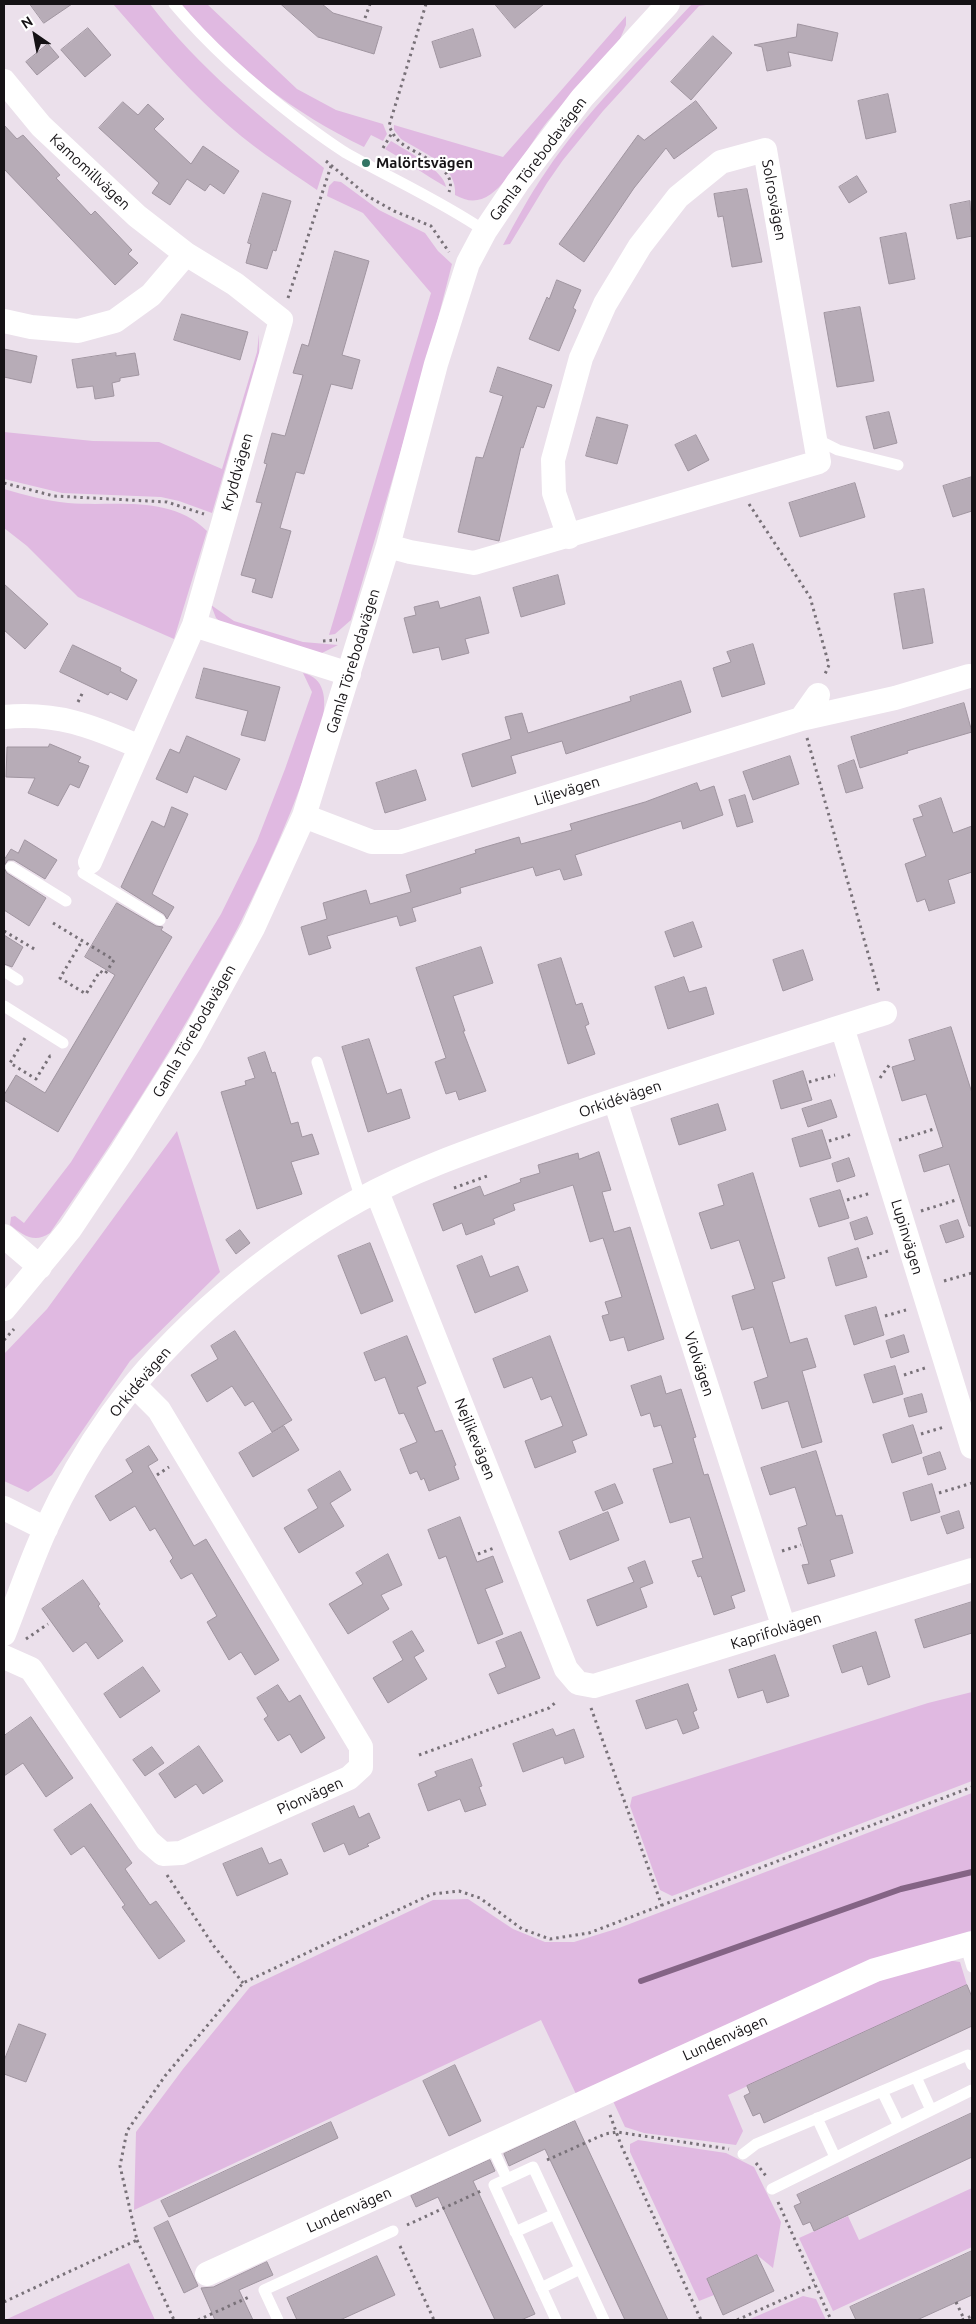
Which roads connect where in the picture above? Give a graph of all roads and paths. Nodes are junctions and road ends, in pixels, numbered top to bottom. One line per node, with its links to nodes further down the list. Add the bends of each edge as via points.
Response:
1 (174, 4): 10 (lane, via 223,58 314,131 345,152)
2 (370, 4): 5 (path)
3 (426, 4): 7 (path, via 390,118)
4 (655, 8): 11 (street, Gamla Törebodavägen, via 582,98)
5 (365, 18)
6 (4, 81): 12 (street, Kamomillvägen, via 41,126 84,168 137,216)
7 (392, 133): 8 (path); 10 (path, via 400,142 444,169 451,188)
8 (383, 148)
9 (331, 166): 14 (path)
10 (444, 204): 11 (lane); 13 (path, via 431,226)
11 (485, 231): 22 (street, Gamla Törebodavägen, via 468,263 436,364)
12 (186, 254): 14 (street, Kamomillvägen, via 236,284); 15 (street, via 151,295 115,321 78,331)
13 (451, 254)
14 (281, 320): 20 (street, Kryddvägen)
15 (4, 321)
16 (815, 438): 17 (lane, via 838,450); 19 (street, Solrosvägen, via 819,462); 21 (street, Solrosvägen, via 765,150 721,162 678,197 640,246 605,304 581,358 553,460 554,493)
17 (898, 466)
18 (4, 483): 20 (path, via 54,496 168,502)
19 (738, 487): 21 (street, Solrosvägen); 26 (path, via 810,597 829,665)
20 (223, 521): 23 (street, Kryddvägen)
21 (569, 537): 22 (street, Solrosvägen, via 474,563)
22 (388, 546): 24 (street, Gamla Törebodavägen)
23 (194, 625): 24 (street); 29 (street, Kryddvägen)
24 (349, 674): 30 (street, Gamla Törebodavägen)
25 (969, 676): 28 (street, Liljevägen, via 895,698)
26 (818, 695): 28 (street)
27 (4, 716): 29 (street, via 69,720)
28 (801, 719): 30 (street, Liljevägen, via 400,842 372,842); 42 (path)
29 (140, 747): 32 (street, Kryddvägen)
30 (304, 816): 64 (street, Gamla Törebodavägen, via 252,928 191,1041 70,1229)
31 (11, 867): 33 (lane)
32 (86, 867): 34 (lane)
33 (66, 901)
34 (160, 920)
35 (53, 923): 37 (path)
36 (4, 931): 38 (path)
37 (82, 941): 37 (path, via 114,960 105,974 100,971 86,994 60,978)
38 (36, 950)
39 (4, 971): 40 (lane)
40 (18, 980)
41 (4, 1006): 43 (lane)
42 (885, 1013): 44 (street, Orkidévägen)
43 (33, 1025): 45 (lane); 45 (path, via 10,1063 36,1078 50,1056 54,1058)
44 (842, 1027): 49 (street, Orkidévägen); 75 (street, Lupinvägen)
45 (63, 1044)
46 (317, 1062): 57 (lane)
47 (844, 1072): 48 (path)
48 (809, 1082)
49 (615, 1100): 57 (street, Orkidévägen, via 450,1158); 86 (street, Violvägen)
50 (934, 1129): 53 (path)
51 (854, 1133): 52 (path)
52 (829, 1141)
53 (891, 1142)
54 (487, 1176): 55 (path)
55 (454, 1188)
56 (873, 1192): 58 (path)
57 (369, 1195): 72 (street, Orkidévägen, via 279,1250 228,1291 182,1333); 89 (street, Nejlikevägen, via 566,1669)
58 (847, 1200)
59 (956, 1200): 60 (path)
60 (913, 1213)
61 (4, 1236): 64 (street)
62 (891, 1250): 63 (path)
63 (867, 1258)
64 (40, 1267): 67 (street, Gamla Törebodavägen)
65 (972, 1273): 66 (path)
66 (934, 1284)
67 (4, 1309)
68 (909, 1309): 69 (path)
69 (886, 1316)
70 (928, 1368): 71 (path)
71 (904, 1375)
72 (135, 1386): 79 (street, Orkidévägen, via 74,1473); 88 (street, Pionvägen, via 159,1410 361,1747 361,1767 349,1778 181,1853 163,1854 148,1841 31,1670)
73 (945, 1426): 74 (path)
74 (921, 1434)
75 (972, 1447)
76 (972, 1483): 77 (path)
77 (939, 1493)
78 (4, 1508): 79 (street)
79 (46, 1529): 87 (street, Orkidévägen)
80 (801, 1545): 83 (path)
81 (495, 1548): 82 (path)
82 (478, 1554)
83 (772, 1554)
84 (972, 1570): 86 (street, Kaprifolvägen)
85 (48, 1624): 87 (path)
86 (784, 1628): 89 (street, Kaprifolvägen, via 594,1686)
87 (14, 1637)
88 (4, 1657)
89 (578, 1683): 94 (path, via 589,1700)
90 (555, 1703): 91 (path, via 549,1708)
91 (419, 1755)
92 (972, 1787): 94 (path)
93 (167, 1874): 97 (path, via 213,1945)
94 (662, 1906): 97 (path, via 589,1933 550,1939 522,1929 480,1898 459,1892 432,1894)
95 (969, 1944): 96 (lane, Lundenvägen); 106 (street, Lundenvägen, via 875,1970)
96 (972, 1967)
97 (243, 1983): 116 (path, via 165,2076 127,2130 120,2166)
98 (971, 2057): 99 (lane)
99 (916, 2077): 101 (lane); 102 (lane)
100 (972, 2090): 102 (lane)
101 (882, 2091): 103 (lane); 104 (lane)
102 (931, 2110): 104 (lane)
103 (817, 2118): 107 (lane, via 756,2144); 108 (lane)
104 (899, 2126): 108 (lane)
105 (617, 2132): 107 (path); 109 (path, via 604,2134); 131 (path)
106 (491, 2145): 110 (lane); 118 (street, Lundenvägen)
107 (743, 2154): 112 (path, via 758,2165)
108 (835, 2158): 112 (lane)
109 (533, 2167): 110 (lane); 113 (lane)
110 (507, 2179): 111 (lane)
111 (494, 2185): 114 (path); 115 (lane)
112 (772, 2189): 119 (path)
113 (555, 2214): 115 (lane); 117 (lane)
114 (393, 2231): 121 (lane); 128 (path)
115 (515, 2232): 120 (lane)
116 (137, 2240): 122 (path); 125 (path)
117 (580, 2270): 120 (lane); 130 (lane)
118 (207, 2274)
119 (815, 2285): 132 (path); 133 (path)
120 (541, 2288): 129 (lane)
121 (264, 2290): 126 (path); 127 (lane)
122 (4, 2302)
123 (956, 2302): 134 (path)
124 (972, 2316): 134 (path)
125 (174, 2320)
126 (198, 2320)
127 (278, 2320)
128 (434, 2320)
129 (556, 2320)
130 (604, 2320)
131 (701, 2320)
132 (737, 2320)
133 (831, 2320)
134 (963, 2320)

